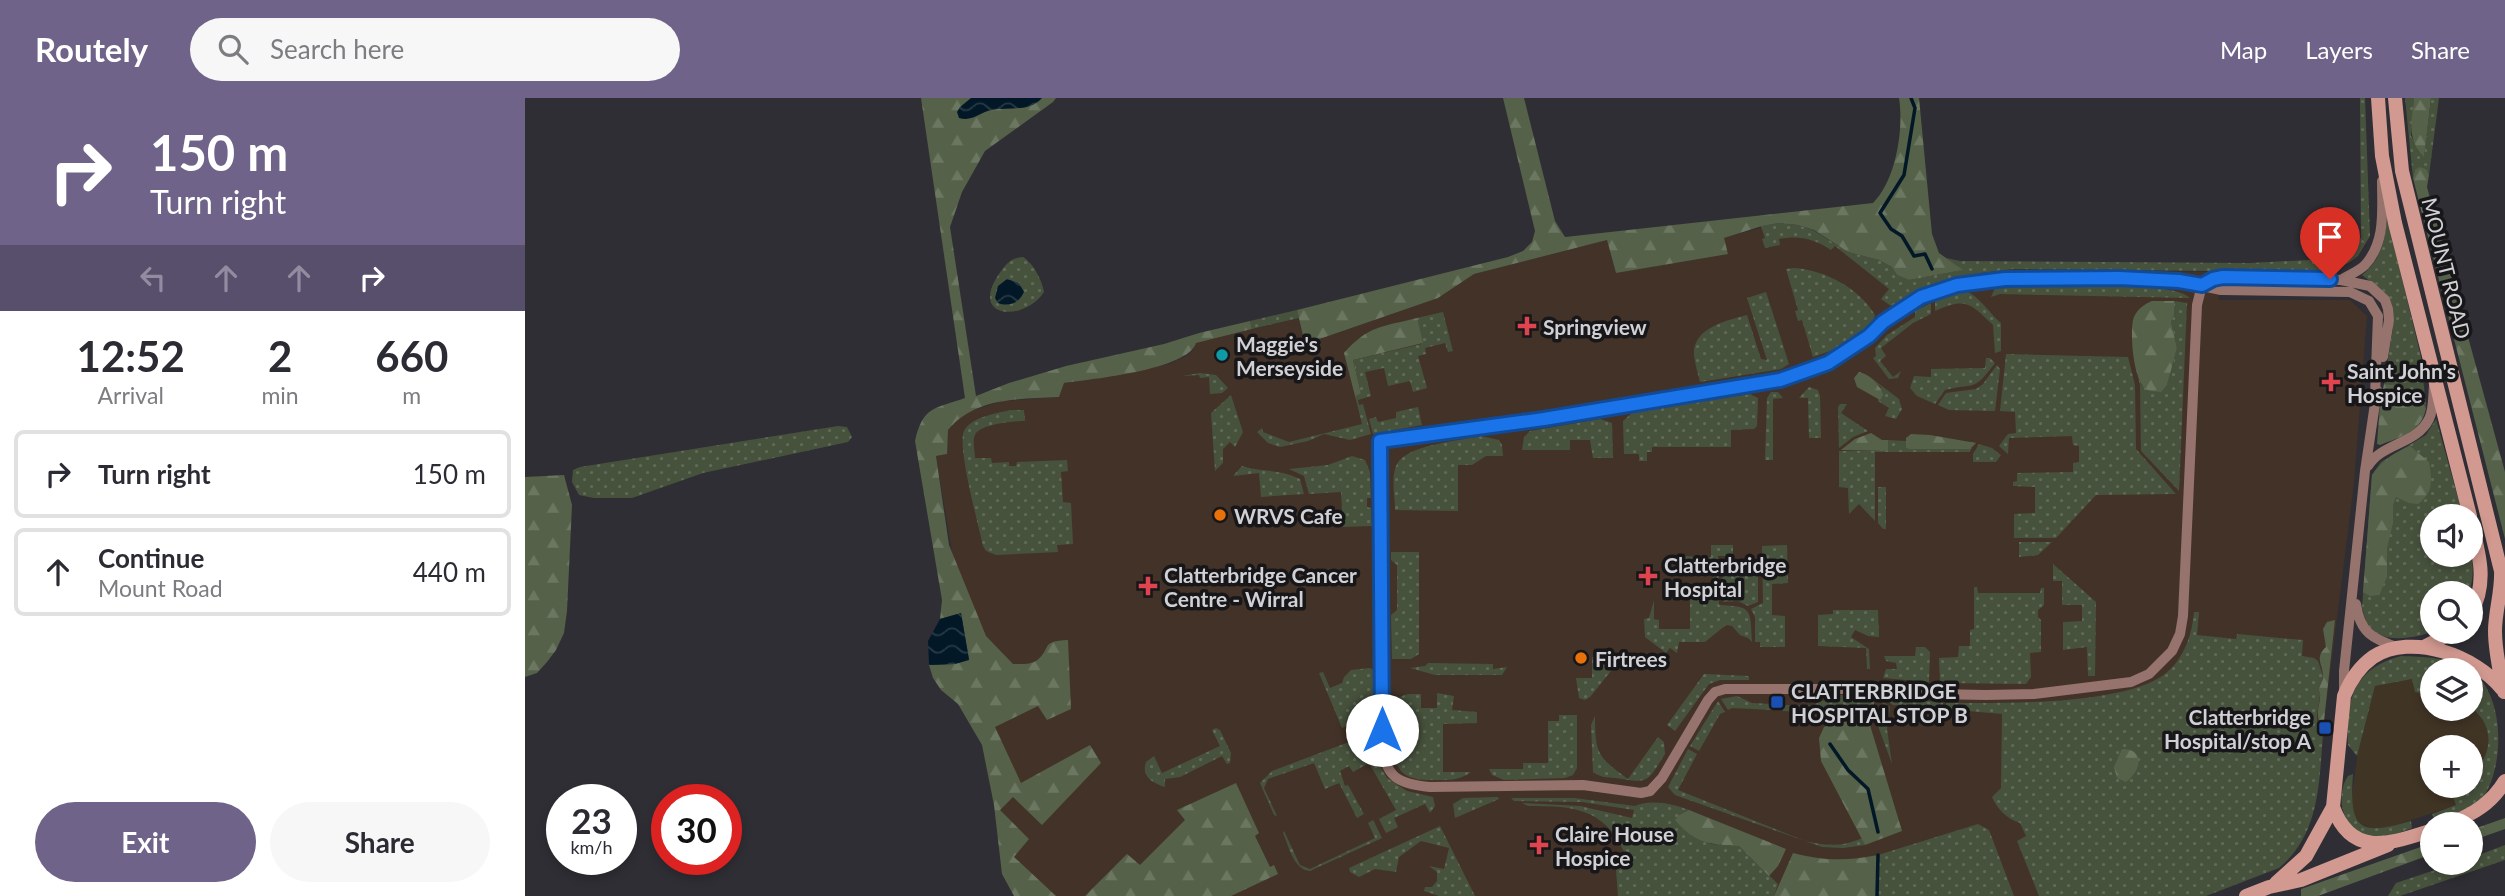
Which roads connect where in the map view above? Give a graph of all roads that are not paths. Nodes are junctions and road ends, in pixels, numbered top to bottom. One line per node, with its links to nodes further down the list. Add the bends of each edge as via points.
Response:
1 (2378, 98): 3 (main road, MOUNT ROAD)
2 (2395, 98): 14 (main road, MOUNT ROAD, via 2402,171 2501,571 2495,639)
3 (2382, 156): 4 (street, MOUNT ROAD, via 2378,246 2364,266); 6 (main road, MOUNT ROAD)
4 (2341, 280): 5 (street, via 2223,277); 7 (street, via 2370,286 2388,309)
5 (2202, 285): 5 (street, via 2197,304 2183,617 2172,651 2149,674 2131,682 2034,694 1725,689 1708,700 1662,778 1646,793 1583,785 1408,785 1387,769 1382,744 1380,441 1780,380 1828,363 1921,297 1957,285 2005,279 2119,278); 7 (street, via 2221,290 2362,296 2378,316)
6 (2434, 378): 8 (street, via 2429,418 2418,433 2374,456); 9 (main road, MOUNT ROAD)
7 (2375, 396): 8 (street)
8 (2365, 471): 10 (street)
9 (2467, 504)
10 (2354, 583): 13 (street, via 2358,618 2366,632); 15 (street)
11 (2430, 644): 12 (main road)
12 (2423, 648): 13 (main road); 14 (main road, via 2465,659 2483,669)
13 (2402, 649): 15 (main road, via 2373,657 2358,670)
14 (2505, 693)
15 (2344, 696): 17 (main road)
16 (2504, 785): 18 (main road)
17 (2333, 807): 20 (main road, via 2338,822 2356,839 2380,844); 21 (main road, via 2306,856)
18 (2478, 812)
19 (2420, 834): 20 (main road)
20 (2399, 841): 21 (main road, via 2301,880)
21 (2269, 887): 22 (main road)
22 (2246, 896)

